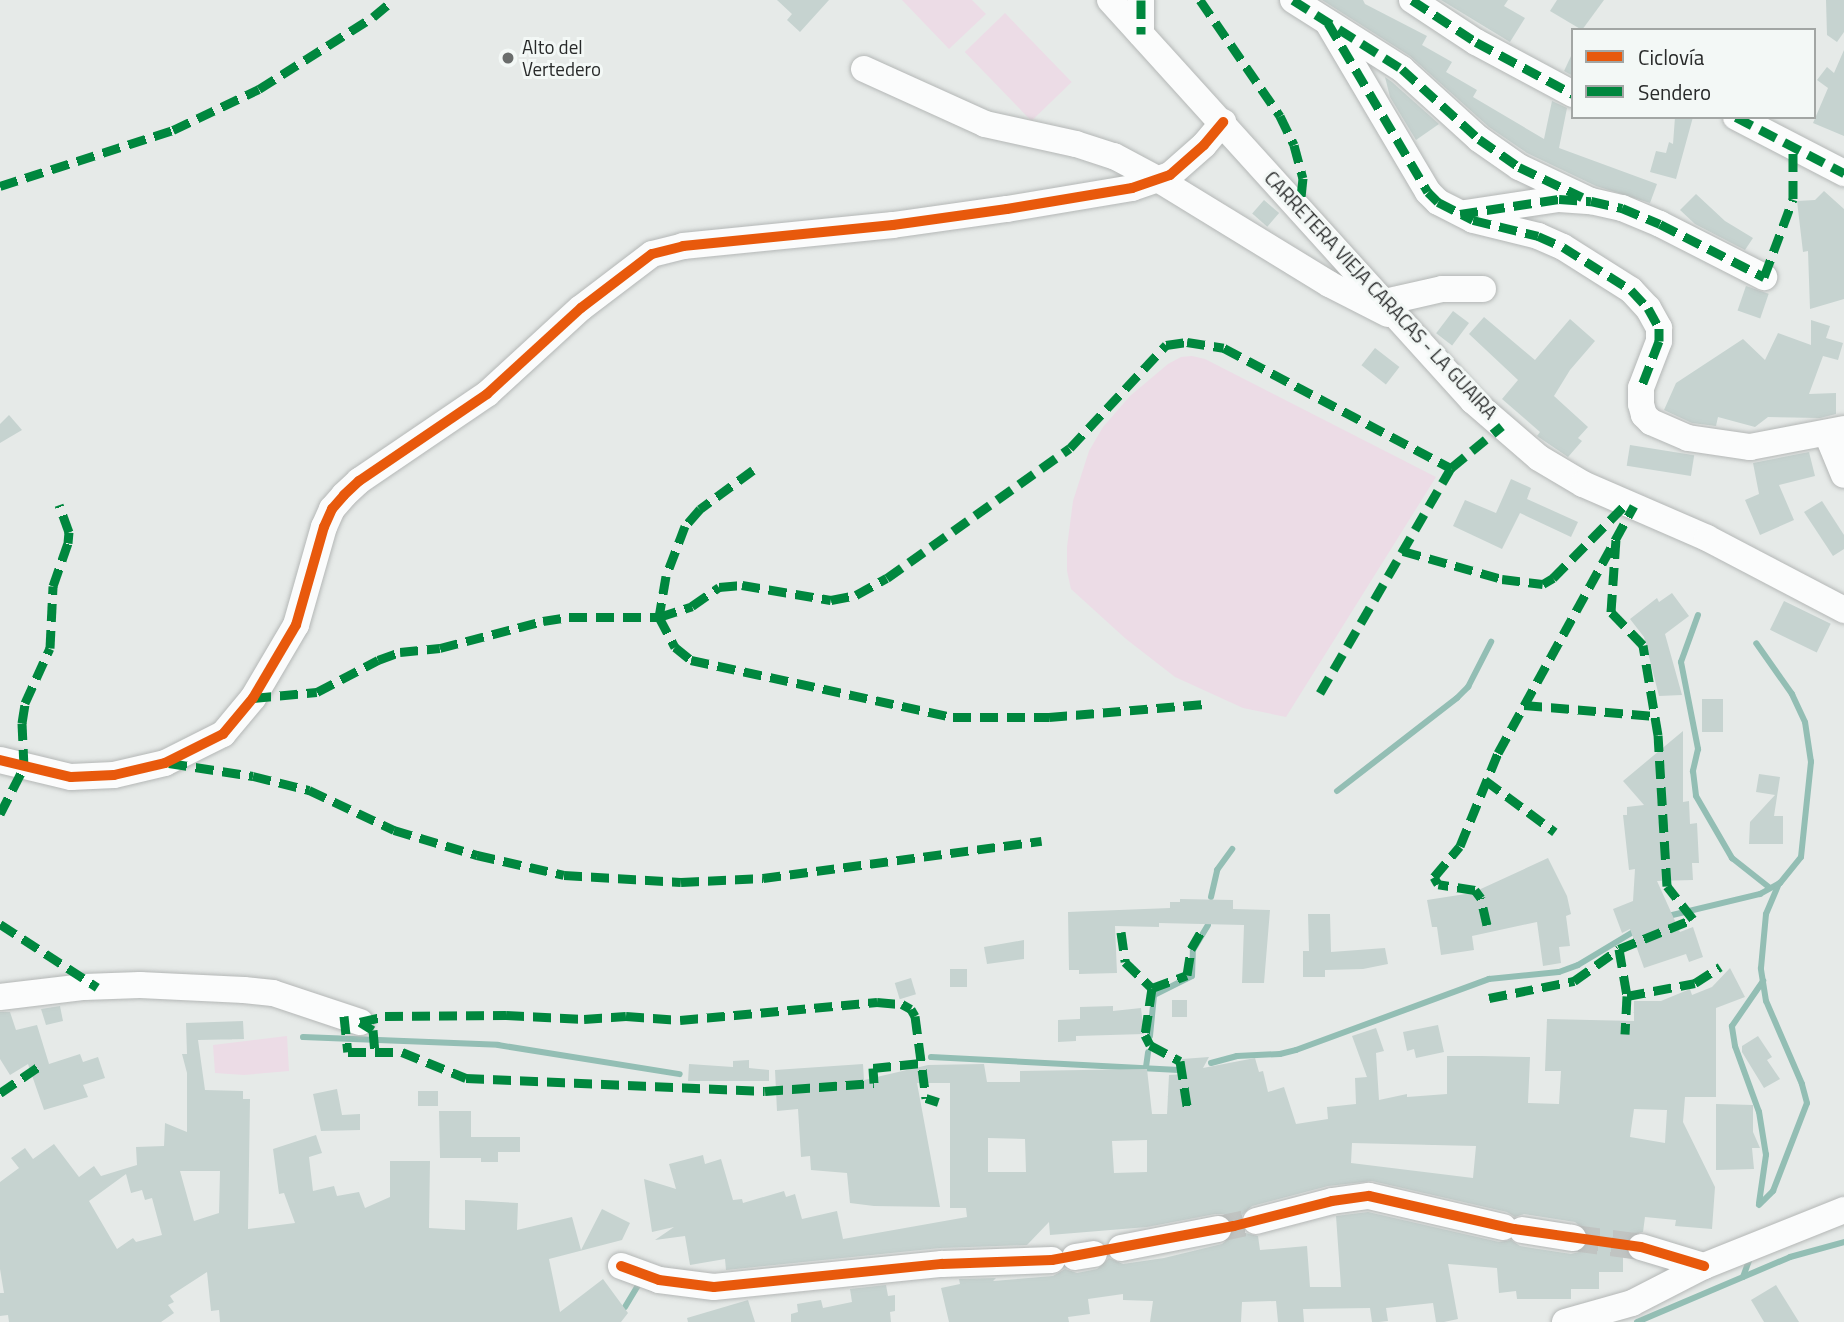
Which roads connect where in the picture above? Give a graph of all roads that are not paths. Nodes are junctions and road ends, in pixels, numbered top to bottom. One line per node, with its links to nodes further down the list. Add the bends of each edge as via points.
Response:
1 (1110, 0): 6 (street, CARRETERA VIEJA CARACAS - LA GUAIRA)
2 (1141, 0): 6 (street)
3 (1293, 0): 5 (street)
4 (1412, 0): 8 (street)
5 (1328, 23): 13 (street, via 1402,69 1479,139 1519,167); 14 (street, via 1428,192)
6 (1141, 34): 10 (street, CARRETERA VIEJA CARACAS - LA GUAIRA)
7 (864, 69): 12 (street, via 985,124 1114,156)
8 (1571, 93)
9 (1740, 119): 11 (street)
10 (1223, 122): 12 (street, via 1204,145); 17 (street, CARRETERA VIEJA CARACAS - LA GUAIRA)
11 (1844, 173)
12 (1161, 181): 17 (street, via 1329,284); 21 (street, via 1007,209 683,246 652,254 581,307 487,394 344,495 324,527 296,625 253,698 223,734 165,763 114,775 71,777)
13 (1591, 201): 14 (street, via 1559,199); 15 (street, via 1660,224)
14 (1460, 214): 18 (street, via 1563,247 1631,290 1648,307 1659,328 1659,341 1641,388 1644,415 1651,422 1688,438 1750,447)
15 (1764, 277)
16 (1483, 289): 17 (street, via 1442,289)
17 (1393, 312): 20 (street, CARRETERA VIEJA CARACAS - LA GUAIRA, via 1473,401 1556,471 1707,538)
18 (1836, 431): 19 (street)
19 (1844, 475)
20 (1844, 610)
21 (0, 760)
22 (0, 997): 23 (street, via 140,985 244,990 273,993)
23 (360, 1022)
24 (1844, 1210): 32 (street)
25 (1256, 1221): 27 (street, via 1369,1195 1513,1229)
26 (1218, 1229): 29 (street)
27 (1573, 1238)
28 (1641, 1247): 32 (street)
29 (1121, 1248)
30 (1074, 1257): 31 (street, via 942,1264 714,1287 659,1280)
31 (621, 1266)
32 (1704, 1266): 33 (street, via 1632,1303)
33 (1564, 1322)

